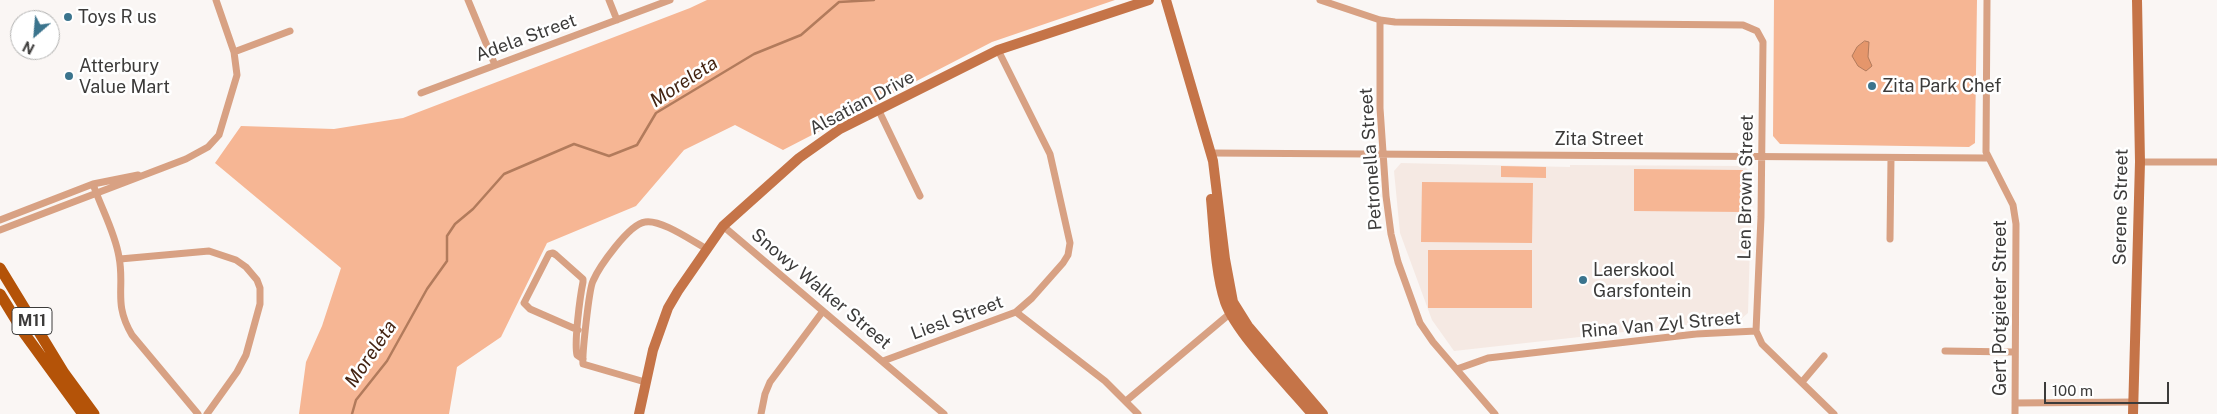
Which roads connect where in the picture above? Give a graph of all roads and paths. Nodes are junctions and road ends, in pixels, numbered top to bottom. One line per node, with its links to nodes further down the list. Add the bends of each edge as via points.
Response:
1 (216, 0): 14 (street)
2 (468, 0): 15 (street)
3 (609, 0): 10 (street)
4 (670, 0): 10 (street, Adela Street)
5 (1149, 0): 13 (street, Alsatian Drive)
6 (1166, 0): 18 (street)
7 (1320, 0): 11 (street)
8 (1987, 0): 22 (street, Gert Potgieter Street)
9 (2137, 0): 23 (street, Serene Street)
10 (617, 20): 15 (street, Adela Street)
11 (1380, 20): 19 (street, Petronella Street); 20 (street, Len Brown Street, via 1407,23 1743,26 1757,31 1763,42)
12 (290, 31): 14 (street)
13 (998, 50): 17 (street, Alsatian Drive); 39 (street, Liesl Street, via 1050,154 1070,243 1063,264)
14 (234, 52): 25 (street, via 236,74 219,135 208,147)
15 (495, 65): 16 (street, Adela Street)
16 (421, 93)
17 (879, 111): 28 (street); 30 (street, Alsatian Drive, via 840,129 816,145)
18 (1210, 153): 19 (street, Zita Street); 38 (street, via 1208,162 1222,291)
19 (1383, 153): 20 (street, Zita Street); 47 (street, Petronella Street, via 1390,234 1411,299 1420,323)
20 (1761, 155): 21 (street, Zita Street); 41 (street, Len Brown Street)
21 (1891, 158): 22 (street, Zita Street); 32 (street)
22 (1987, 158): 43 (street, Gert Potgieter Street, via 2015,211)
23 (2140, 162): 24 (street); 51 (street, Serene Street)
24 (2217, 162)
25 (148, 174): 26 (street); 27 (street)
26 (93, 184): 27 (street); 29 (street)
27 (96, 195): 31 (street); 34 (street)
28 (920, 196)
29 (0, 220)
30 (723, 226): 33 (street, Alsatian Drive); 37 (street, Snowy Walker Street)
31 (0, 230)
32 (1890, 239)
33 (707, 249): 46 (street, via 656,223 644,222 635,226 618,244 593,281); 48 (street, Alsatian Drive, via 668,308)
34 (120, 259): 55 (street, via 120,302 124,322); 56 (street, via 209,251 236,260 257,280 260,304 246,355)
35 (0, 268): 54 (main road, M11, via 64,373)
36 (0, 294): 53 (main road, M11)
37 (823, 311): 45 (street, Snowy Walker Street); 58 (street, via 770,382)
38 (1233, 311): 50 (street); 61 (street, via 1239,327); 62 (street)
39 (1016, 312): 45 (street, Liesl Street); 50 (street)
40 (578, 330): 40 (street, via 530,309 524,303 549,254 556,255 583,279); 46 (street, via 575,349)
41 (1756, 331): 47 (street, Rina Van Zyl Street, via 1696,334 1488,358); 49 (street, Rina Van Zyl Street, via 1762,344)
42 (1945, 351): 43 (street)
43 (2014, 352): 52 (street, Gert Potgieter Street)
44 (1824, 356): 49 (street)
45 (883, 361): 59 (street, Snowy Walker Street)
46 (584, 362): 48 (street)
47 (1457, 369): 63 (street, Petronella Street)
48 (645, 382): 57 (street, Alsatian Drive)
49 (1802, 382): 64 (street, Rina Van Zyl Street)
50 (1126, 401): 60 (street)
51 (2133, 402): 52 (street); 66 (street, Serene Street)
52 (2015, 403): 65 (street, Gert Potgieter Street)
53 (83, 414)
54 (94, 414)
55 (198, 414)
56 (207, 414)
57 (639, 414)
58 (761, 414)
59 (944, 414)
60 (1138, 414)
61 (1312, 414)
62 (1323, 414)
63 (1495, 414)
64 (1834, 414)
65 (2015, 414)
66 (2133, 414)

